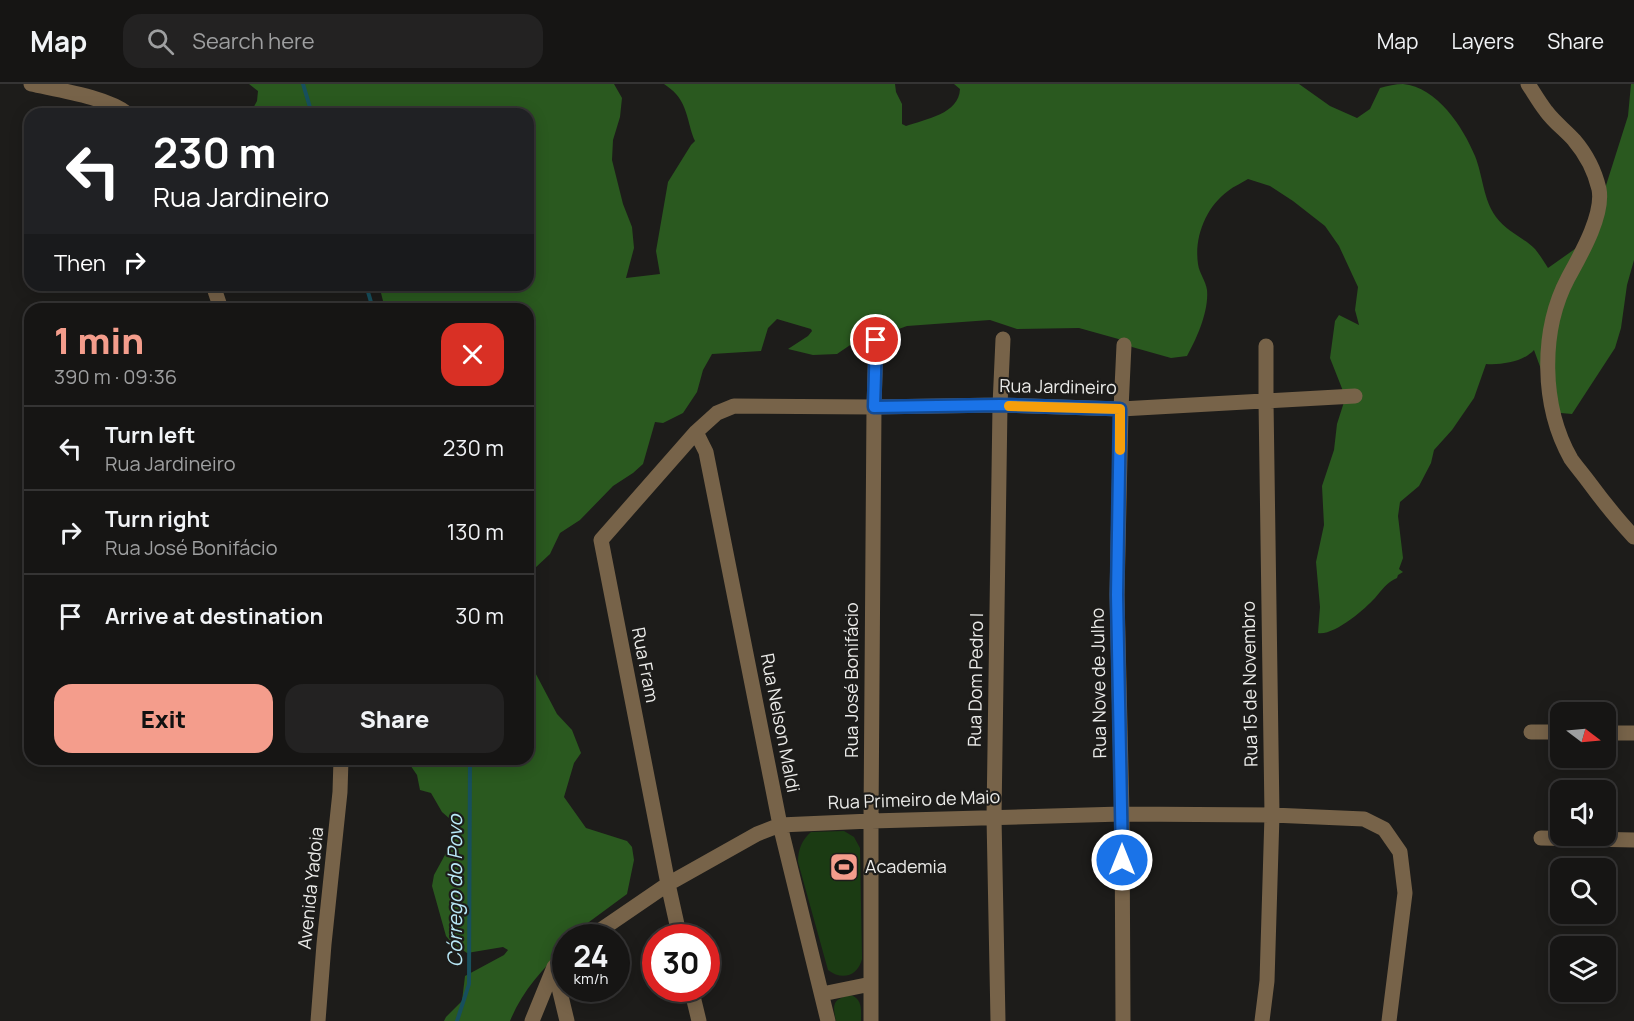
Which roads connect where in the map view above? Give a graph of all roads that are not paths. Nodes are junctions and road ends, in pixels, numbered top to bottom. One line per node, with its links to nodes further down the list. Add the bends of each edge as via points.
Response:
1 (1528, 84): 14 (street, via 1546,111 1576,142 1593,169 1599,192 1596,222 1561,291 1551,328 1551,404 1572,459)
2 (38, 85): 3 (street)
3 (120, 108)
4 (1002, 339): 10 (street, Rua Dom Pedro I)
5 (876, 340): 11 (street, Rua José Bonifácio)
6 (1124, 345): 12 (street, Rua Nove de Julho)
7 (1266, 346): 9 (street, Rua 15 de Novembro)
8 (1355, 396): 9 (street, Rua Jardineiro)
9 (1266, 401): 12 (street, Rua Jardineiro); 21 (street, Rua 15 de Novembro)
10 (1000, 405): 11 (street, Rua Jardineiro); 12 (street, Rua Jardineiro); 22 (street, Rua Dom Pedro I)
11 (874, 407): 13 (street, Rua Jardineiro, via 734,406 717,413); 23 (street, Rua José Bonifácio)
12 (1120, 409): 20 (street, Rua Nove de Julho, via 1117,595)
13 (696, 432): 24 (street, Rua Nelson Maldi, via 706,452); 27 (street, Rua Fram, via 601,540)
14 (1634, 537)
15 (1531, 732): 16 (street)
16 (1550, 732)
17 (1616, 733): 18 (street)
18 (1634, 733)
19 (341, 765): 35 (street, Avenida Yadoia)
20 (1122, 814): 21 (street, Rua Primeiro de Maio); 22 (street, Rua Primeiro de Maio); 42 (street, Rua Nove de Julho)
21 (1272, 815): 43 (street, Rua 15 de Novembro, via 1267,981); 44 (street, Rua Primeiro de Maio, via 1364,819 1384,829 1400,852 1405,893)
22 (994, 817): 23 (street, Rua Primeiro de Maio); 41 (street, Rua Dom Pedro I)
23 (871, 820): 24 (street, Rua Primeiro de Maio); 31 (street, Rua José Bonifácio)
24 (780, 825): 27 (street, Rua Primeiro de Maio); 32 (street, Rua Nelson Maldi)
25 (1541, 838): 26 (street)
26 (1634, 840)
27 (668, 884): 28 (street, Rua Primeiro de Maio); 29 (street, Rua Fram)
28 (609, 924)
29 (677, 924)
30 (552, 972): 36 (street)
31 (871, 984): 32 (street); 40 (street, Rua José Bonifácio)
32 (822, 994): 39 (street, Rua Nelson Maldi)
33 (562, 1002): 37 (street)
34 (694, 1002): 38 (street)
35 (318, 1021)
36 (532, 1021)
37 (567, 1021)
38 (699, 1021)
39 (828, 1021)
40 (871, 1021)
41 (998, 1021)
42 (1123, 1021)
43 (1262, 1021)
44 (1389, 1021)

